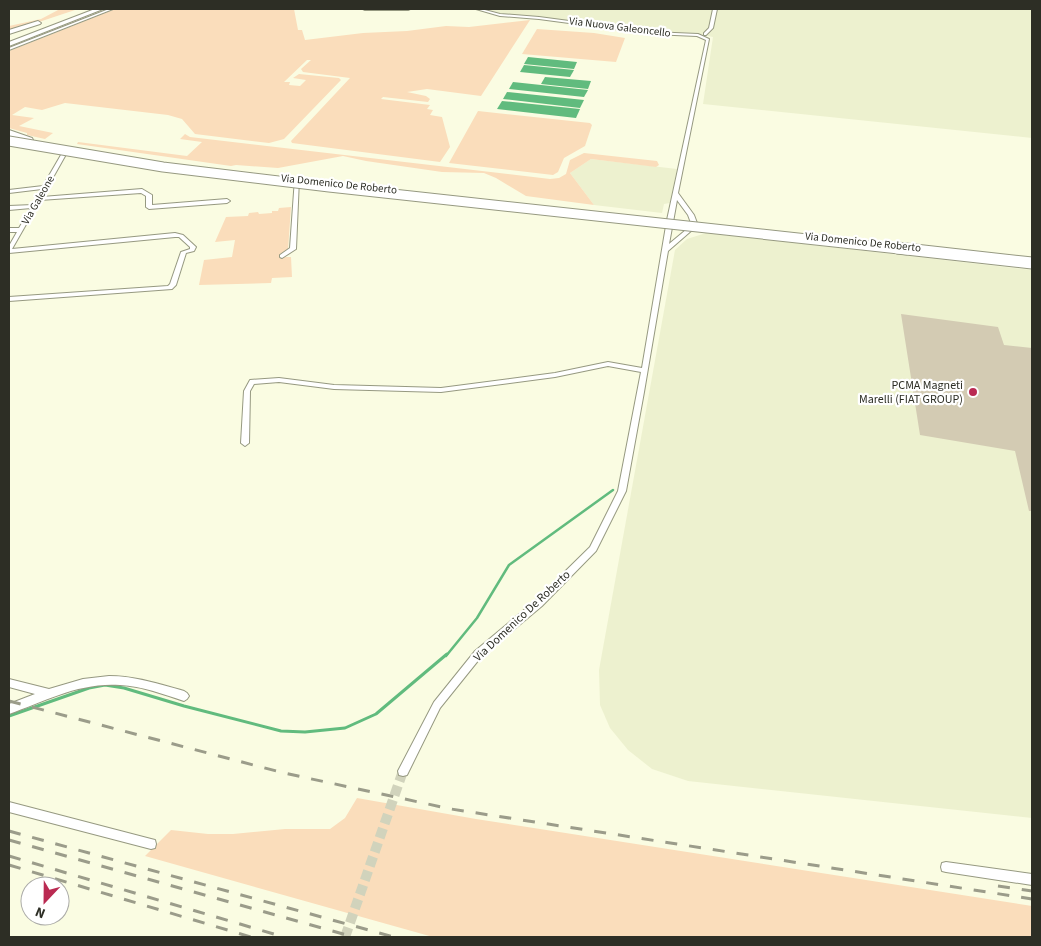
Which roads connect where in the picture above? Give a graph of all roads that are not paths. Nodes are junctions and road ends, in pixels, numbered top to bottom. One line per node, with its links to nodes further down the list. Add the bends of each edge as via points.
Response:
1 (85, 9): 10 (highway)
2 (95, 9): 10 (highway)
3 (100, 9): 11 (highway)
4 (111, 9): 12 (street)
5 (365, 9): 6 (street)
6 (408, 9)
7 (478, 9): 9 (street, Via Nuova Galeoncello, via 652,33)
8 (715, 9): 9 (street, via 711,28)
9 (704, 35): 20 (street, Via Domenico De Roberto, via 708,40)
10 (9, 36)
11 (9, 44)
12 (9, 49)
13 (9, 137): 15 (street, Via Domenico De Roberto); 16 (highway, bridge); 32 (highway, via 144,159)
14 (9, 144): 16 (highway, bridge)
15 (67, 149): 17 (street, Via Domenico De Roberto); 18 (street, Via Galeone)
16 (77, 153): 32 (highway, bridge, via 316,185)
17 (296, 179): 25 (street, Via Domenico De Roberto); 31 (street, via 293,249)
18 (45, 187): 19 (street); 21 (street, Via Galeone)
19 (9, 191)
20 (676, 194): 25 (street, Via Domenico De Roberto); 26 (street)
21 (38, 199): 22 (street, via 142,191 149,195 149,207); 23 (street, Via Galeone)
22 (227, 201)
23 (34, 206): 24 (street); 28 (street, Via Galeone)
24 (9, 208)
25 (670, 220): 26 (street, Via Domenico De Roberto); 30 (street, Via Domenico De Roberto)
26 (694, 223): 30 (street); 32 (street, Via Domenico De Roberto)
27 (9, 230): 28 (street)
28 (20, 230): 29 (street, Via Galeone)
29 (9, 249): 33 (street, via 175,235 193,247 184,252 173,285 168,289)
30 (665, 250): 34 (street, Via Domenico De Roberto)
31 (282, 256)
32 (1032, 260)
33 (9, 299)
34 (643, 370): 35 (street, via 608,364 555,375 441,390 334,387 279,380 252,382 247,392); 40 (street, Via Domenico De Roberto, via 622,491 593,549 539,603 478,654 437,705)
35 (245, 443)
36 (9, 683): 37 (street)
37 (50, 694): 38 (street, via 76,685 110,680); 39 (street)
38 (184, 696)
39 (9, 709)
40 (403, 771)
41 (9, 807): 42 (street)
42 (151, 844)
43 (946, 867): 44 (street)
44 (1032, 880)

